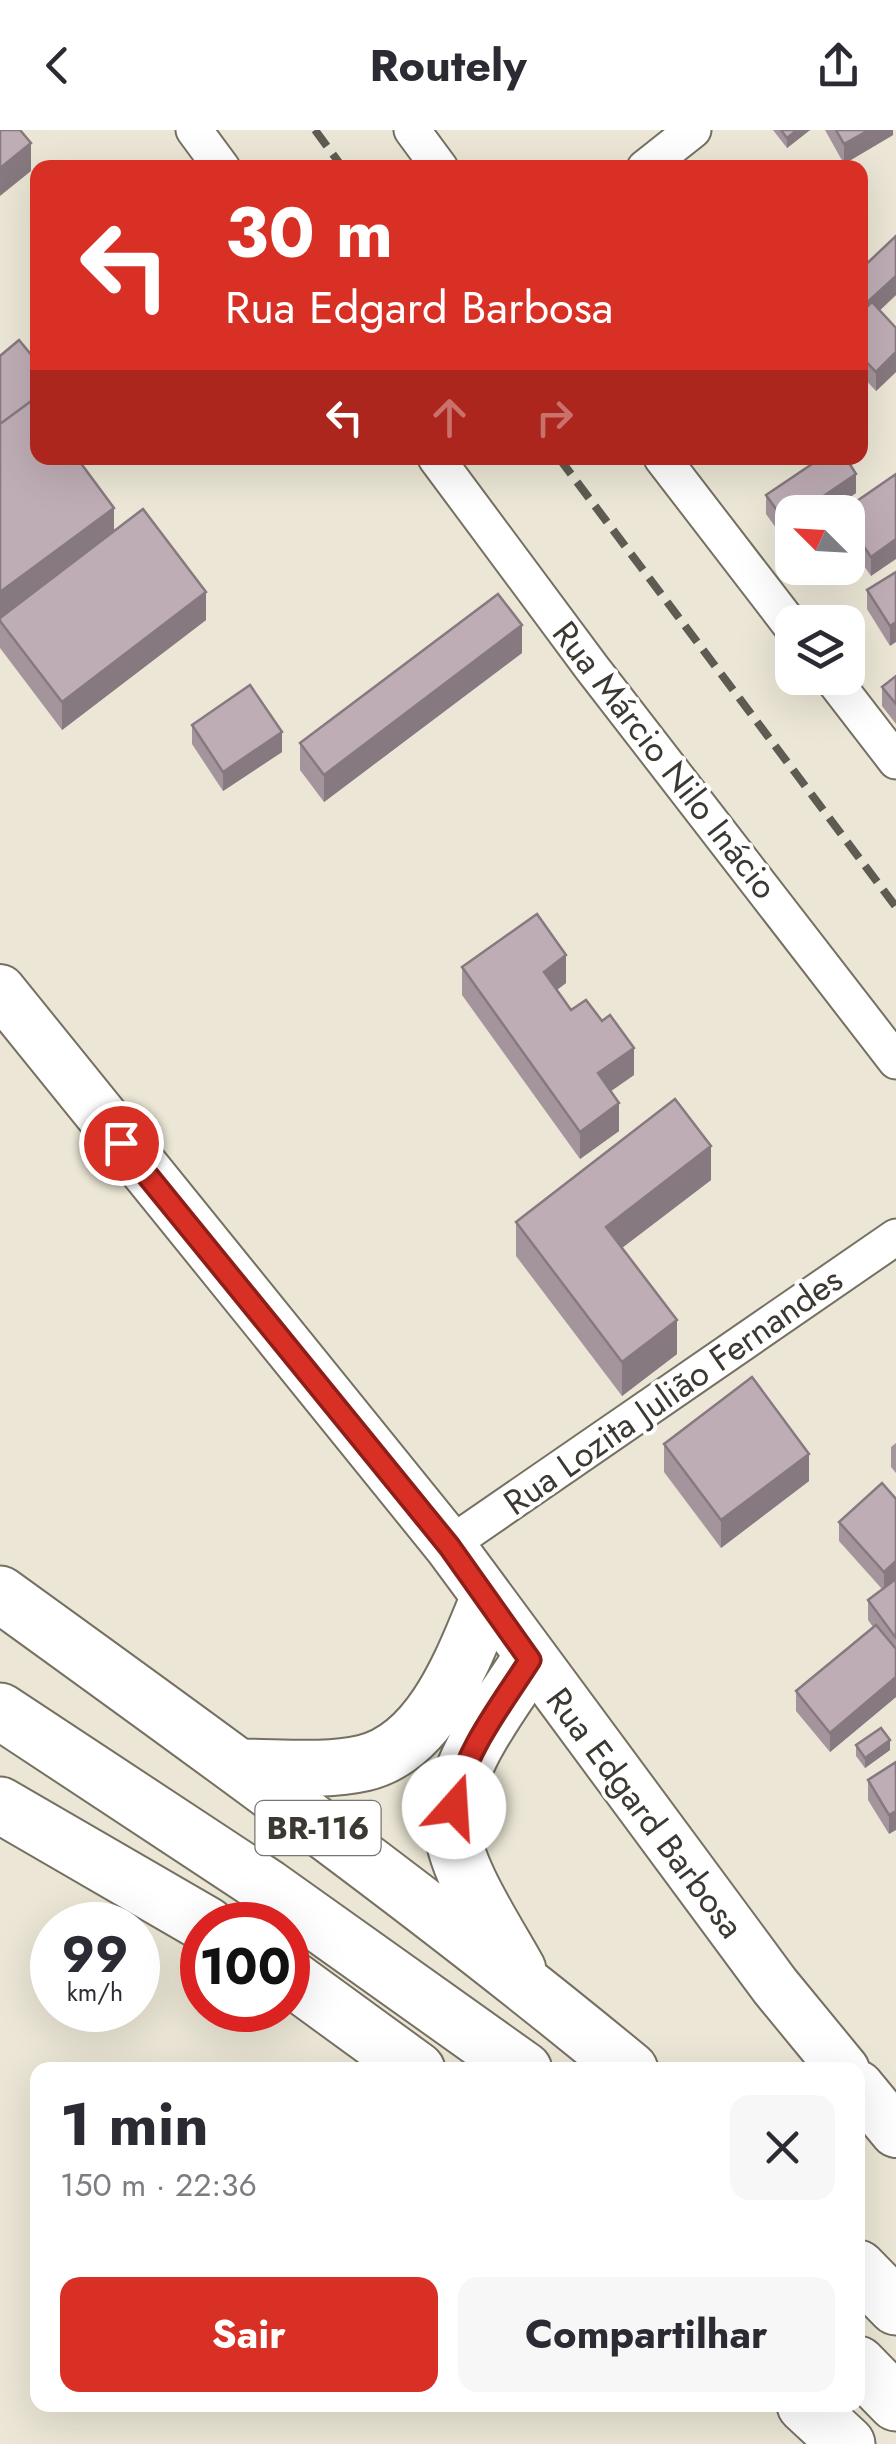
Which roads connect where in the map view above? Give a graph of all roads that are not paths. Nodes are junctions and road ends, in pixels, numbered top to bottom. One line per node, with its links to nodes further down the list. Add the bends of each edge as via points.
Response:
1 (194, 130): 4 (street)
2 (412, 130): 5 (street)
3 (693, 130): 6 (street)
4 (216, 160)
5 (434, 160)
6 (655, 160)
7 (441, 465): 13 (street, Rua Márcio Nilo Inácio)
8 (667, 465): 9 (street)
9 (775, 605)
10 (845, 695): 11 (street)
11 (896, 761)
12 (0, 990): 15 (street, Rua Edgard Barbosa)
13 (896, 1061)
14 (896, 1237): 15 (street, Rua Lozita Julião Fernandes)
15 (449, 1546): 17 (street, Rua Edgard Barbosa)
16 (0, 1594): 20 (main road, BR-116)
17 (487, 1602): 18 (street, Rua Edgard Barbosa); 20 (main road, via 443,1694 392,1752 337,1767)
18 (530, 1660): 23 (main road, via 458,1786 452,1827 468,1875); 28 (street, Rua Edgard Barbosa)
19 (0, 1711): 26 (main road, BR-116, via 267,1887)
20 (240, 1767): 23 (main road, BR-116)
21 (0, 1805): 22 (main road)
22 (180, 1909)
23 (524, 1982): 27 (main road, BR-116)
24 (310, 1992): 25 (main road)
25 (406, 2062)
26 (513, 2062)
27 (620, 2062)
28 (837, 2062)
29 (865, 2094): 30 (street)
30 (896, 2132)
31 (865, 2275): 32 (main road)
32 (896, 2307)
33 (865, 2371): 34 (main road)
34 (896, 2403)
35 (813, 2412): 36 (main road)
36 (847, 2444)

